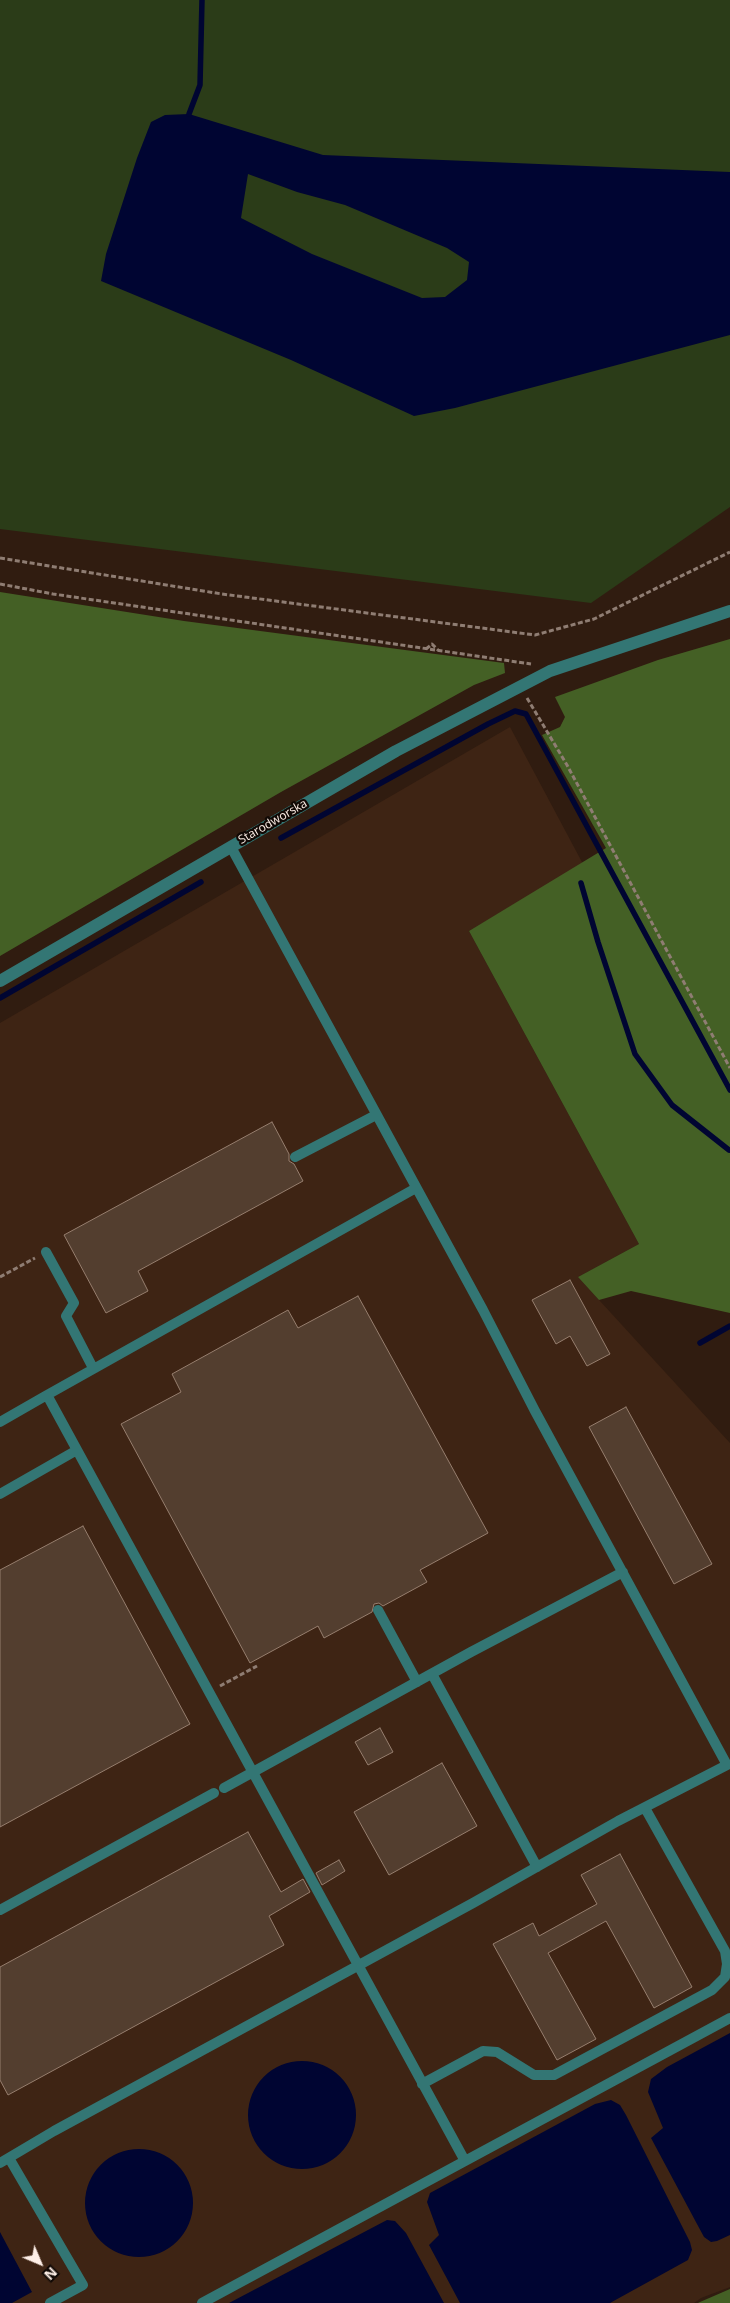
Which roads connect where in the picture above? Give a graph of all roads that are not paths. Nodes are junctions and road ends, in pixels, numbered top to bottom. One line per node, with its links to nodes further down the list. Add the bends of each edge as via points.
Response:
1 (730, 611): 2 (street, Starodworska, via 550,671 396,751)
2 (231, 846): 3 (street, Starodworska); 4 (lane)
3 (0, 981)
4 (376, 1115): 5 (lane); 6 (lane)
5 (295, 1157)
6 (416, 1188): 8 (lane); 13 (lane)
7 (46, 1252): 8 (lane, via 74,1303 66,1316)
8 (93, 1368): 9 (lane)
9 (47, 1395): 10 (lane); 11 (lane)
10 (0, 1422)
11 (77, 1450): 12 (lane); 18 (lane)
12 (0, 1494)
13 (623, 1572): 15 (lane); 17 (lane)
14 (378, 1610): 16 (lane)
15 (432, 1674): 16 (lane); 22 (lane)
16 (417, 1682): 18 (lane)
17 (728, 1768): 21 (lane)
18 (252, 1774): 19 (lane); 24 (lane)
19 (224, 1788)
20 (214, 1793): 23 (lane)
21 (645, 1808): 22 (lane); 26 (lane, via 725,1951 725,1976 712,1990 554,2075 534,2075 498,2052 484,2051)
22 (537, 1867): 24 (lane)
23 (0, 1910)
24 (357, 1966): 26 (lane); 27 (lane)
25 (730, 2018): 28 (lane)
26 (422, 2084): 28 (lane)
27 (5, 2161): 29 (lane, via 83,2285)
28 (465, 2161): 30 (lane)
29 (50, 2303)
30 (202, 2303)

